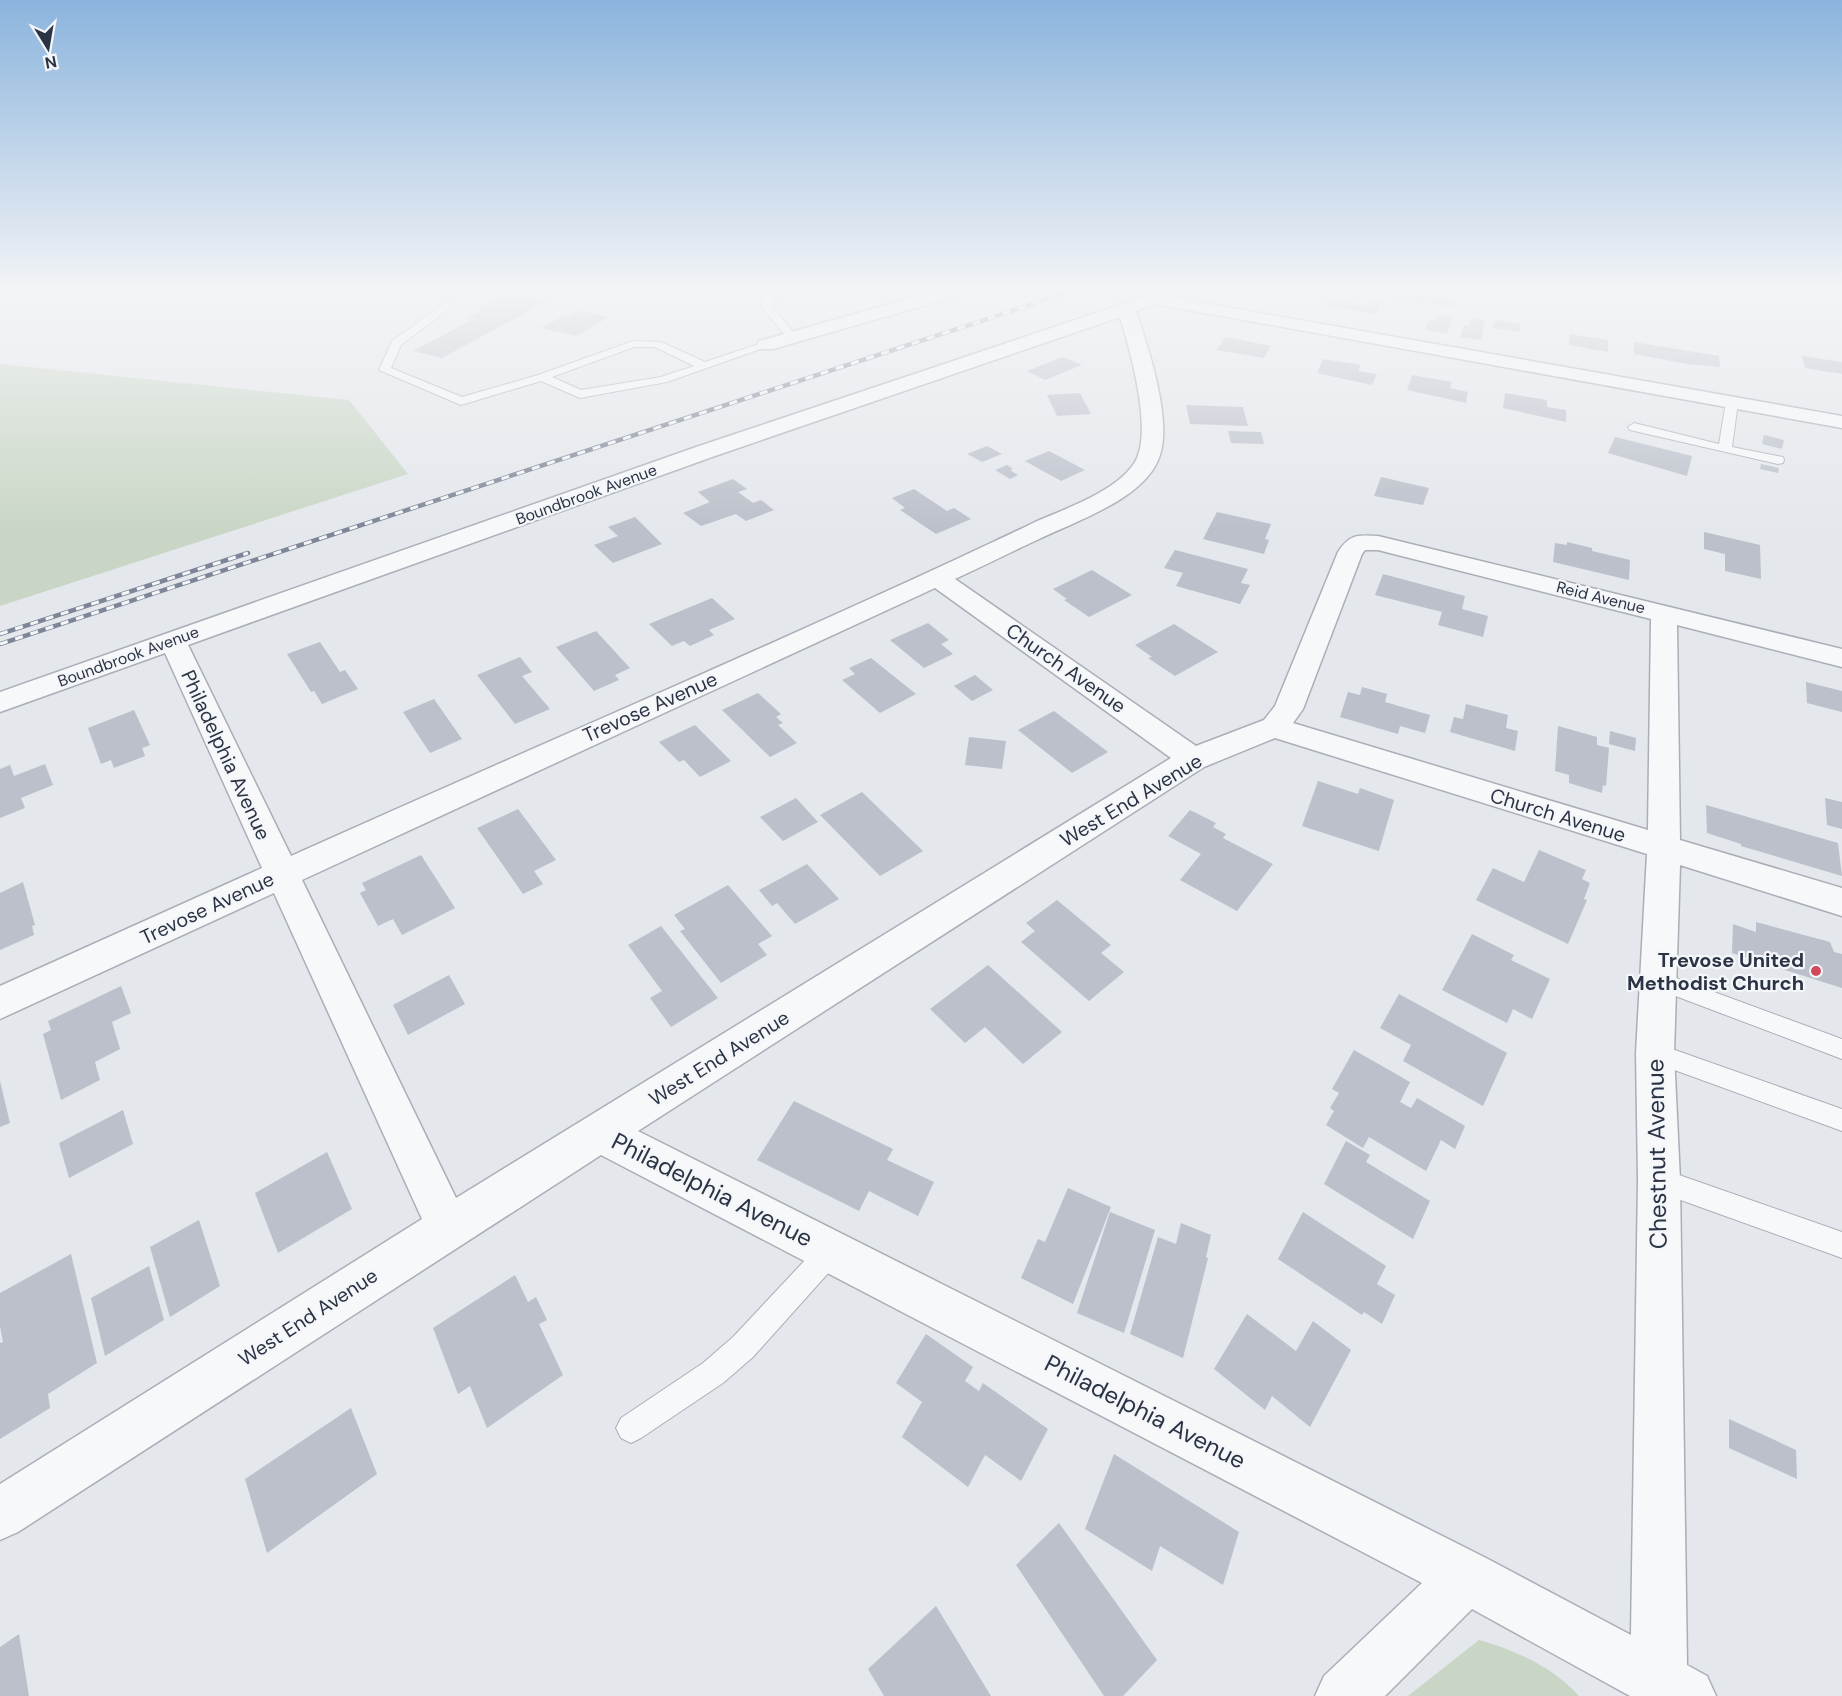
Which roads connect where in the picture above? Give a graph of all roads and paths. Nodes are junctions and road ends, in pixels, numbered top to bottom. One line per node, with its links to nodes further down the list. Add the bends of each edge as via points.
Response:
1 (388, 371): 7 (lane, via 461,402)
2 (556, 371): 7 (lane)
3 (689, 371): 7 (lane, via 663,380 580,394)
4 (941, 371): 15 (street, Boundbrook Avenue)
5 (1144, 371): 13 (street, Trevose Avenue, via 1153,440 1152,453 1144,466 1104,498)
6 (1568, 371): 8 (street)
7 (542, 376)
8 (1732, 402): 9 (street); 11 (lane)
9 (1842, 422)
10 (1634, 427): 11 (lane)
11 (1725, 449): 12 (lane)
12 (1778, 460)
13 (938, 578): 19 (street, Church Avenue); 21 (street, Trevose Avenue)
14 (1664, 613): 16 (street, Reid Avenue); 18 (street, Reid Avenue, via 1378,543 1359,542 1350,552 1288,709); 20 (street, Chestnut Avenue)
15 (173, 640): 17 (street, Boundbrook Avenue); 21 (street, Philadelphia Avenue)
16 (1842, 658)
17 (0, 702)
18 (1274, 727): 19 (street, West End Avenue); 20 (street, Church Avenue)
19 (1193, 759): 28 (street, West End Avenue)
20 (1664, 848): 22 (street, Church Avenue); 23 (street, Chestnut Avenue)
21 (281, 874): 24 (street, Trevose Avenue); 30 (street, Philadelphia Avenue)
22 (1842, 902)
23 (1657, 980): 25 (lane); 26 (street, Chestnut Avenue)
24 (0, 1003)
25 (1842, 1049)
26 (1655, 1053): 27 (lane); 29 (street, Chestnut Avenue)
27 (1842, 1120)
28 (600, 1133): 30 (street, West End Avenue); 32 (street, Philadelphia Avenue)
29 (1659, 1180): 31 (lane); 36 (street, Chestnut Avenue)
30 (448, 1228): 34 (street, West End Avenue)
31 (1842, 1245)
32 (831, 1251): 33 (lane, via 743,1347 713,1373); 35 (street, Philadelphia Avenue)
33 (631, 1428)
34 (0, 1514)
35 (1467, 1577): 36 (street, Philadelphia Avenue); 37 (street)
36 (1669, 1691)
37 (1344, 1696)

